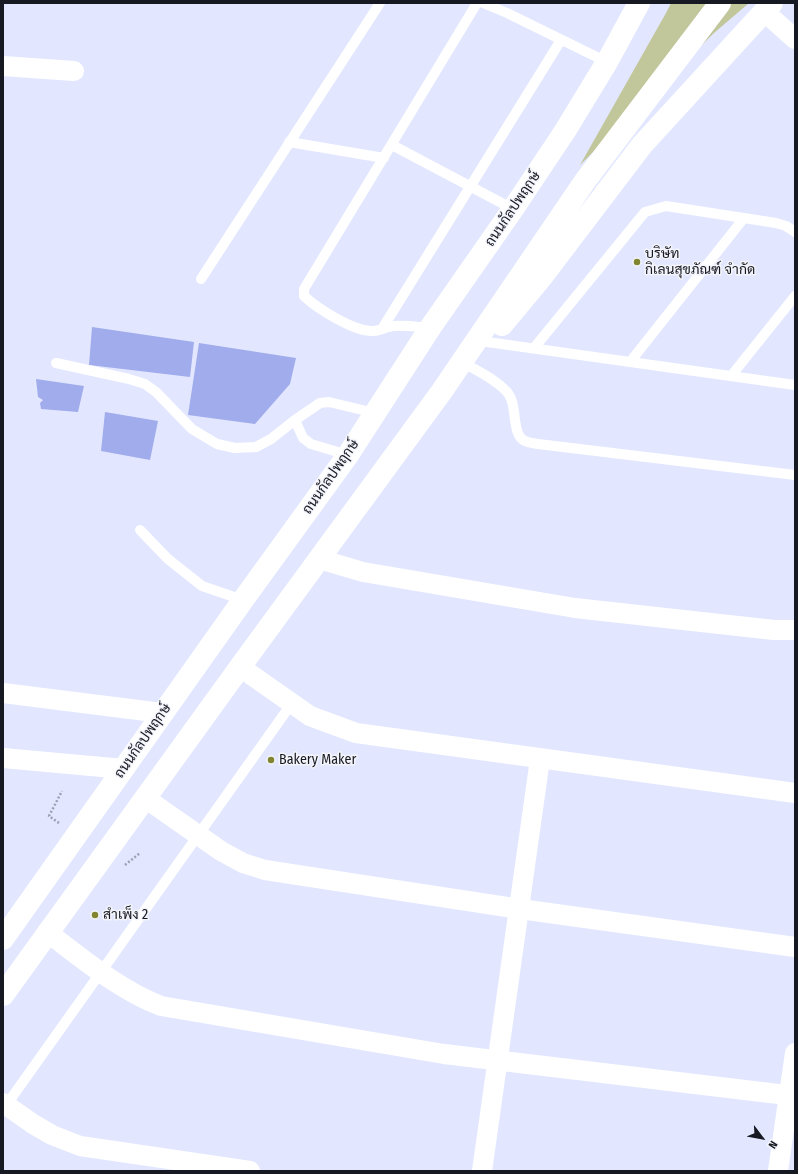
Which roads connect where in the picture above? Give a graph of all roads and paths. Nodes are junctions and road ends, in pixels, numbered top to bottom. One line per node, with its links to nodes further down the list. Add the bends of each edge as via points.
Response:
1 (380, 3): 12 (lane)
2 (478, 3): 13 (lane)
3 (483, 3): 8 (lane)
4 (640, 3): 9 (main road, ถนนกัลปพฤกษ์)
5 (720, 3): 30 (main road, via 585,181)
6 (768, 11): 7 (street); 23 (main road, via 642,146 541,278)
7 (795, 39)
8 (561, 40): 9 (lane); 15 (lane)
9 (607, 62): 16 (main road, ถนนกัลปพฤกษ์, via 565,132)
10 (3, 66): 11 (street)
11 (74, 71)
12 (289, 142): 14 (lane); 19 (lane)
13 (392, 145): 14 (lane); 15 (lane)
14 (384, 158): 22 (lane, via 304,289 304,296 310,302 349,325 361,330)
15 (470, 186): 16 (lane); 22 (lane)
16 (513, 209): 21 (main road, ถนนกัลปพฤกษ์)
17 (744, 218): 18 (lane, via 786,226); 24 (lane, via 666,206 645,212); 25 (lane)
18 (795, 232)
19 (201, 279)
20 (795, 296): 28 (lane)
21 (430, 328): 22 (lane, via 391,326); 31 (main road, ถนนกัลปพฤกษ์)
22 (382, 329)
23 (487, 342): 24 (lane); 27 (main road)
24 (534, 348): 25 (lane)
25 (630, 362): 28 (lane)
26 (56, 363): 32 (lane, via 129,378 145,384 192,430 217,444 235,448 256,447)
27 (467, 365): 30 (main road); 34 (lane, via 507,391 514,406 519,436 525,441)
28 (731, 376): 29 (lane)
29 (795, 384)
30 (442, 391): 36 (main road)
31 (375, 414): 32 (lane, via 329,402 320,403); 33 (main road, ถนนกัลปพฤกษ์)
32 (295, 420): 33 (lane, via 303,438 310,444)
33 (348, 454): 37 (main road, ถนนกัลปพฤกษ์)
34 (795, 475)
35 (140, 530): 37 (lane, via 168,559 202,586)
36 (319, 559): 38 (street, via 363,572 575,608 774,630); 39 (main road)
37 (243, 600): 42 (main road, ถนนกัลปพฤกษ์)
38 (795, 630)
39 (240, 667): 41 (street); 48 (main road)
40 (3, 694): 42 (street)
41 (292, 703): 44 (street, via 310,716 356,734); 50 (lane)
42 (162, 713): 45 (main road, ถนนกัลปพฤกษ์)
43 (3, 758): 45 (street)
44 (540, 759): 47 (street); 53 (street)
45 (124, 769): 55 (main road, ถนนกัลปพฤกษ์)
46 (62, 791): 49 (path)
47 (795, 793)
48 (145, 798): 50 (street); 54 (main road)
49 (49, 816)
50 (198, 836): 53 (street, via 243,863 265,870); 57 (lane)
51 (140, 853): 52 (path)
52 (120, 869)
53 (520, 909): 56 (street); 60 (street)
54 (47, 932): 57 (street); 58 (main road)
55 (3, 939)
56 (795, 947)
57 (101, 972): 60 (street, via 144,1000 161,1006 444,1054); 62 (lane)
58 (3, 995)
59 (795, 1053): 61 (street)
60 (498, 1060): 61 (street); 64 (street)
61 (792, 1095): 65 (street)
62 (4, 1106): 63 (street, via 52,1135 80,1146)
63 (250, 1171)
64 (482, 1171)
65 (778, 1171)

